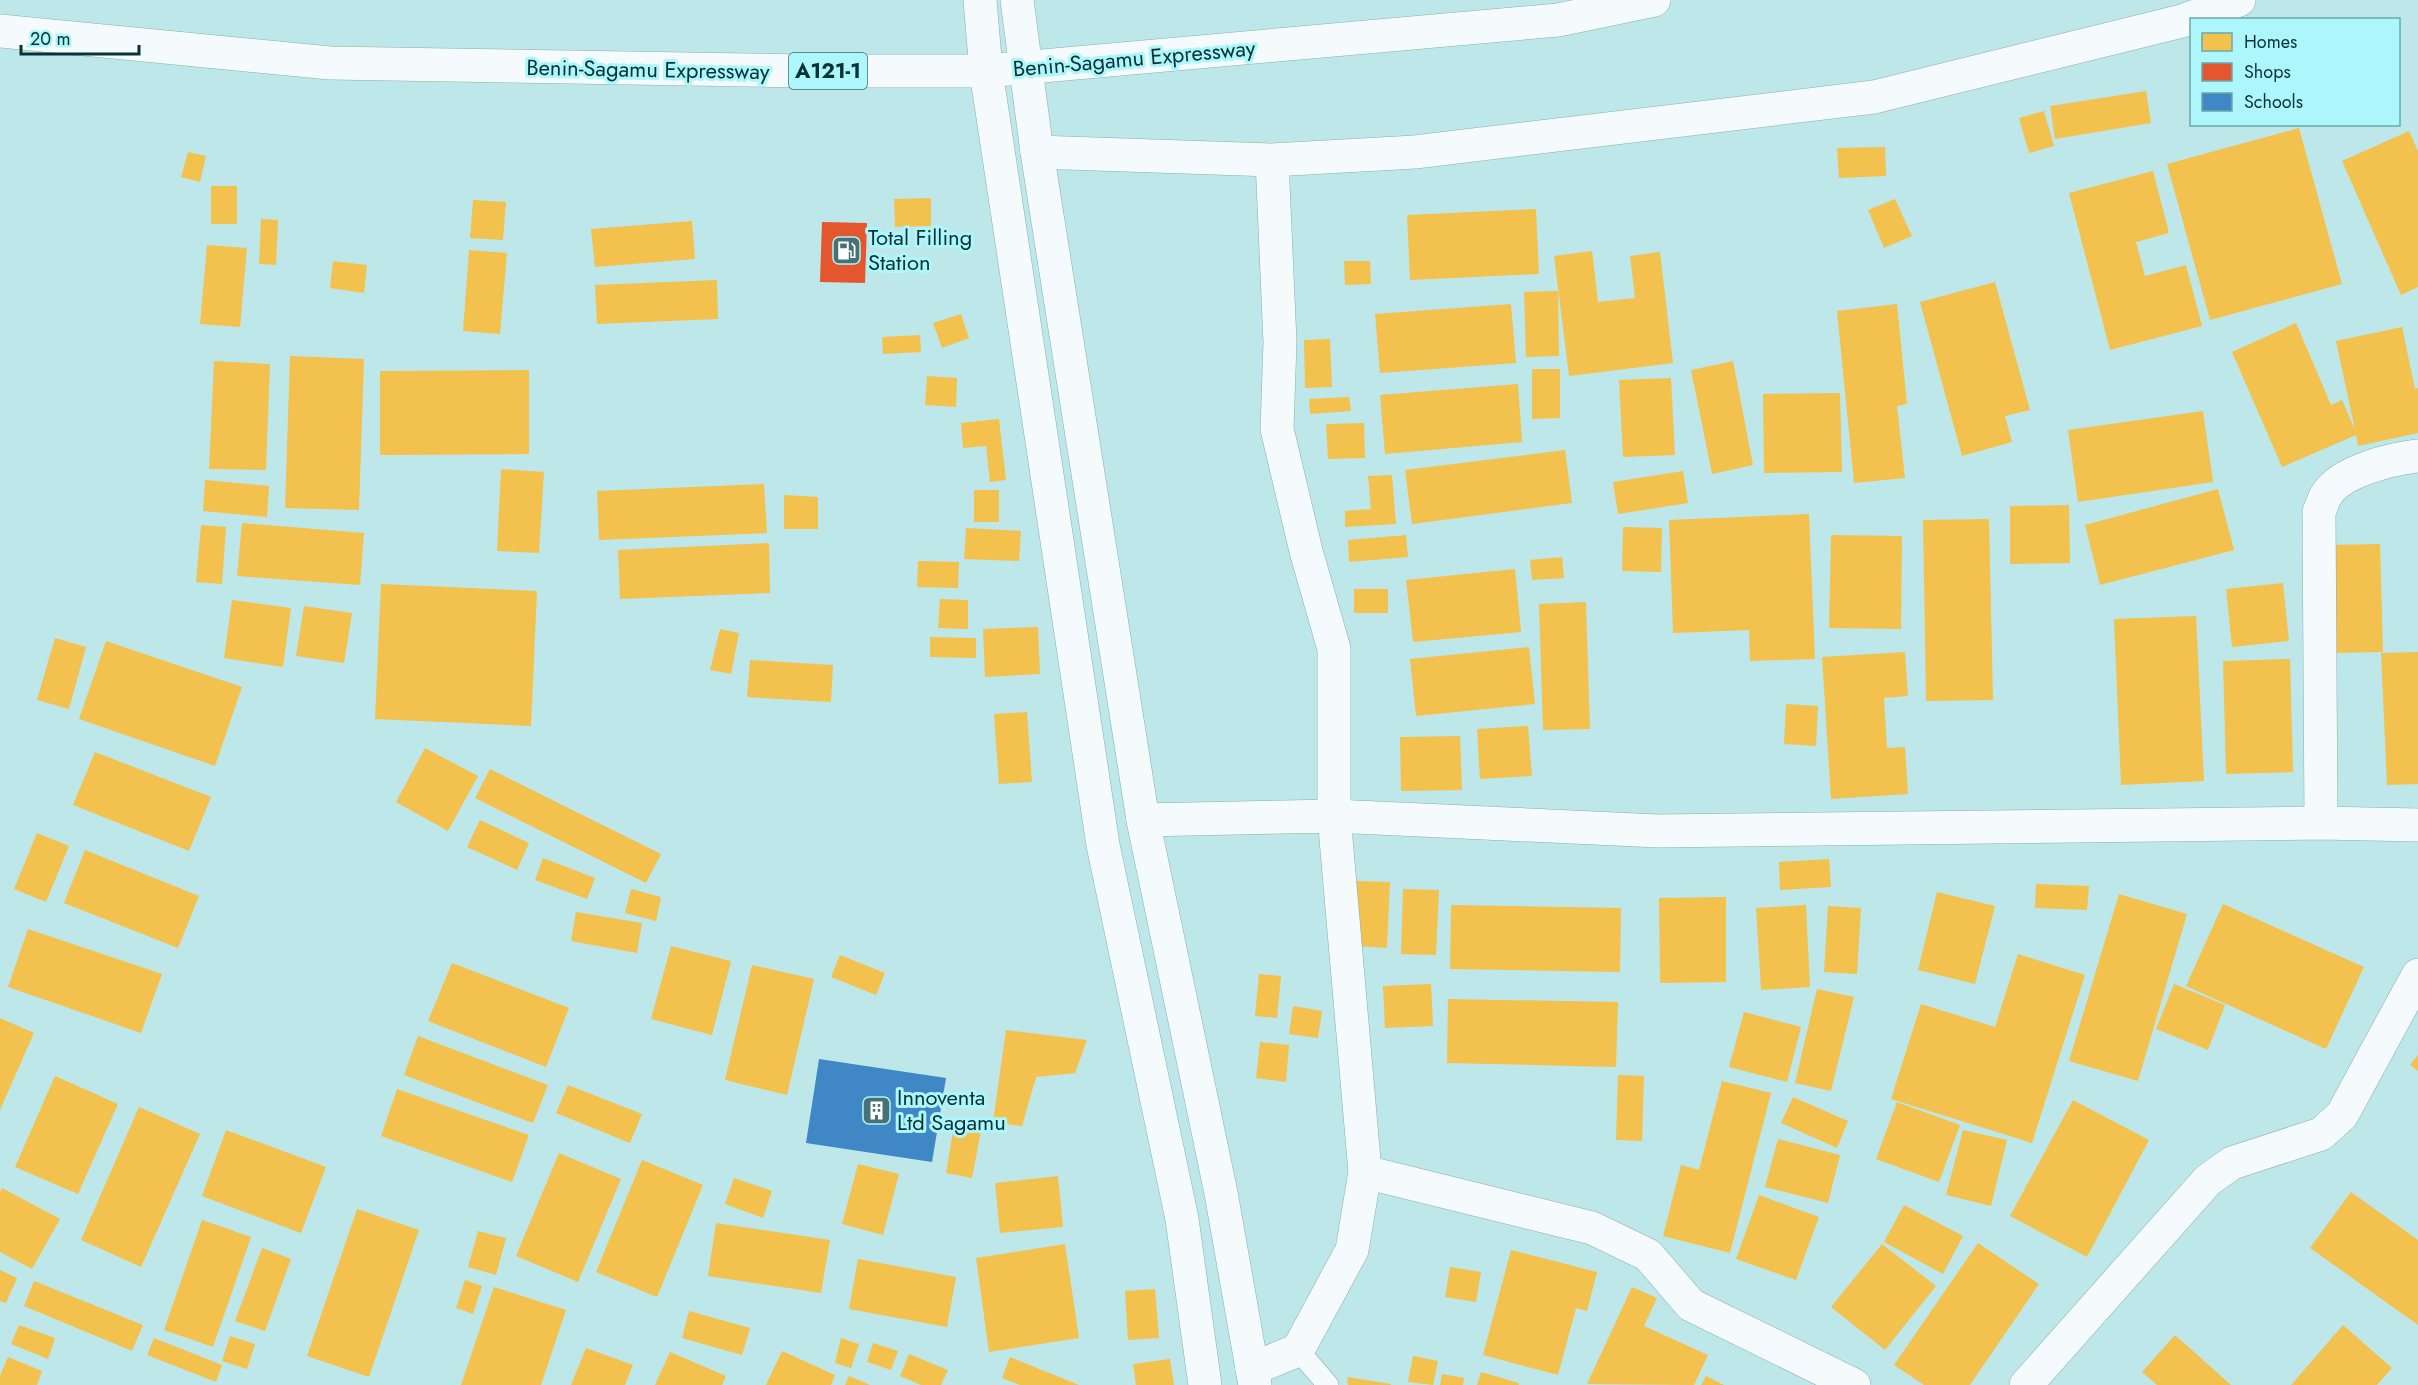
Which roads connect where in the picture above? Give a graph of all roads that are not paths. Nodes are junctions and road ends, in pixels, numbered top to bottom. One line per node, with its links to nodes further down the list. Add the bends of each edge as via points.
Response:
1 (980, 0): 9 (main road)
2 (1017, 0): 8 (main road)
3 (1654, 0): 8 (main road, Benin-Sagamu Expressway / A121-1, via 1558,20)
4 (2239, 0): 6 (main road)
5 (2190, 18): 11 (main road, via 1874,97 1415,152)
6 (2190, 18)
7 (0, 31): 9 (main road, Benin-Sagamu Expressway / A121-1, via 330,63)
8 (1027, 68): 9 (main road, Benin-Sagamu Expressway / A121-1); 10 (main road)
9 (986, 71): 21 (main road, via 1103,845 1182,1219)
10 (1037, 152): 11 (main road); 14 (main road)
11 (1272, 160): 13 (main road, via 1280,342 1277,429 1334,649)
12 (2418, 456): 15 (main road, via 2399,458 2343,477 2327,493 2319,512)
13 (1334, 816): 14 (main road); 15 (main road, via 1658,831); 18 (main road)
14 (1143, 820): 20 (main road, via 1221,1193)
15 (2321, 823): 16 (main road)
16 (2418, 825)
17 (2418, 975): 24 (main road, via 2342,1115 2321,1134 2232,1163 2208,1180)
18 (1365, 1172): 19 (main road, via 1352,1250); 23 (main road, via 1592,1228 1648,1256 1691,1305)
19 (1298, 1350): 20 (main road); 22 (lane)
20 (1253, 1377)
21 (1204, 1385)
22 (1328, 1385)
23 (1854, 1385)
24 (2026, 1385)

